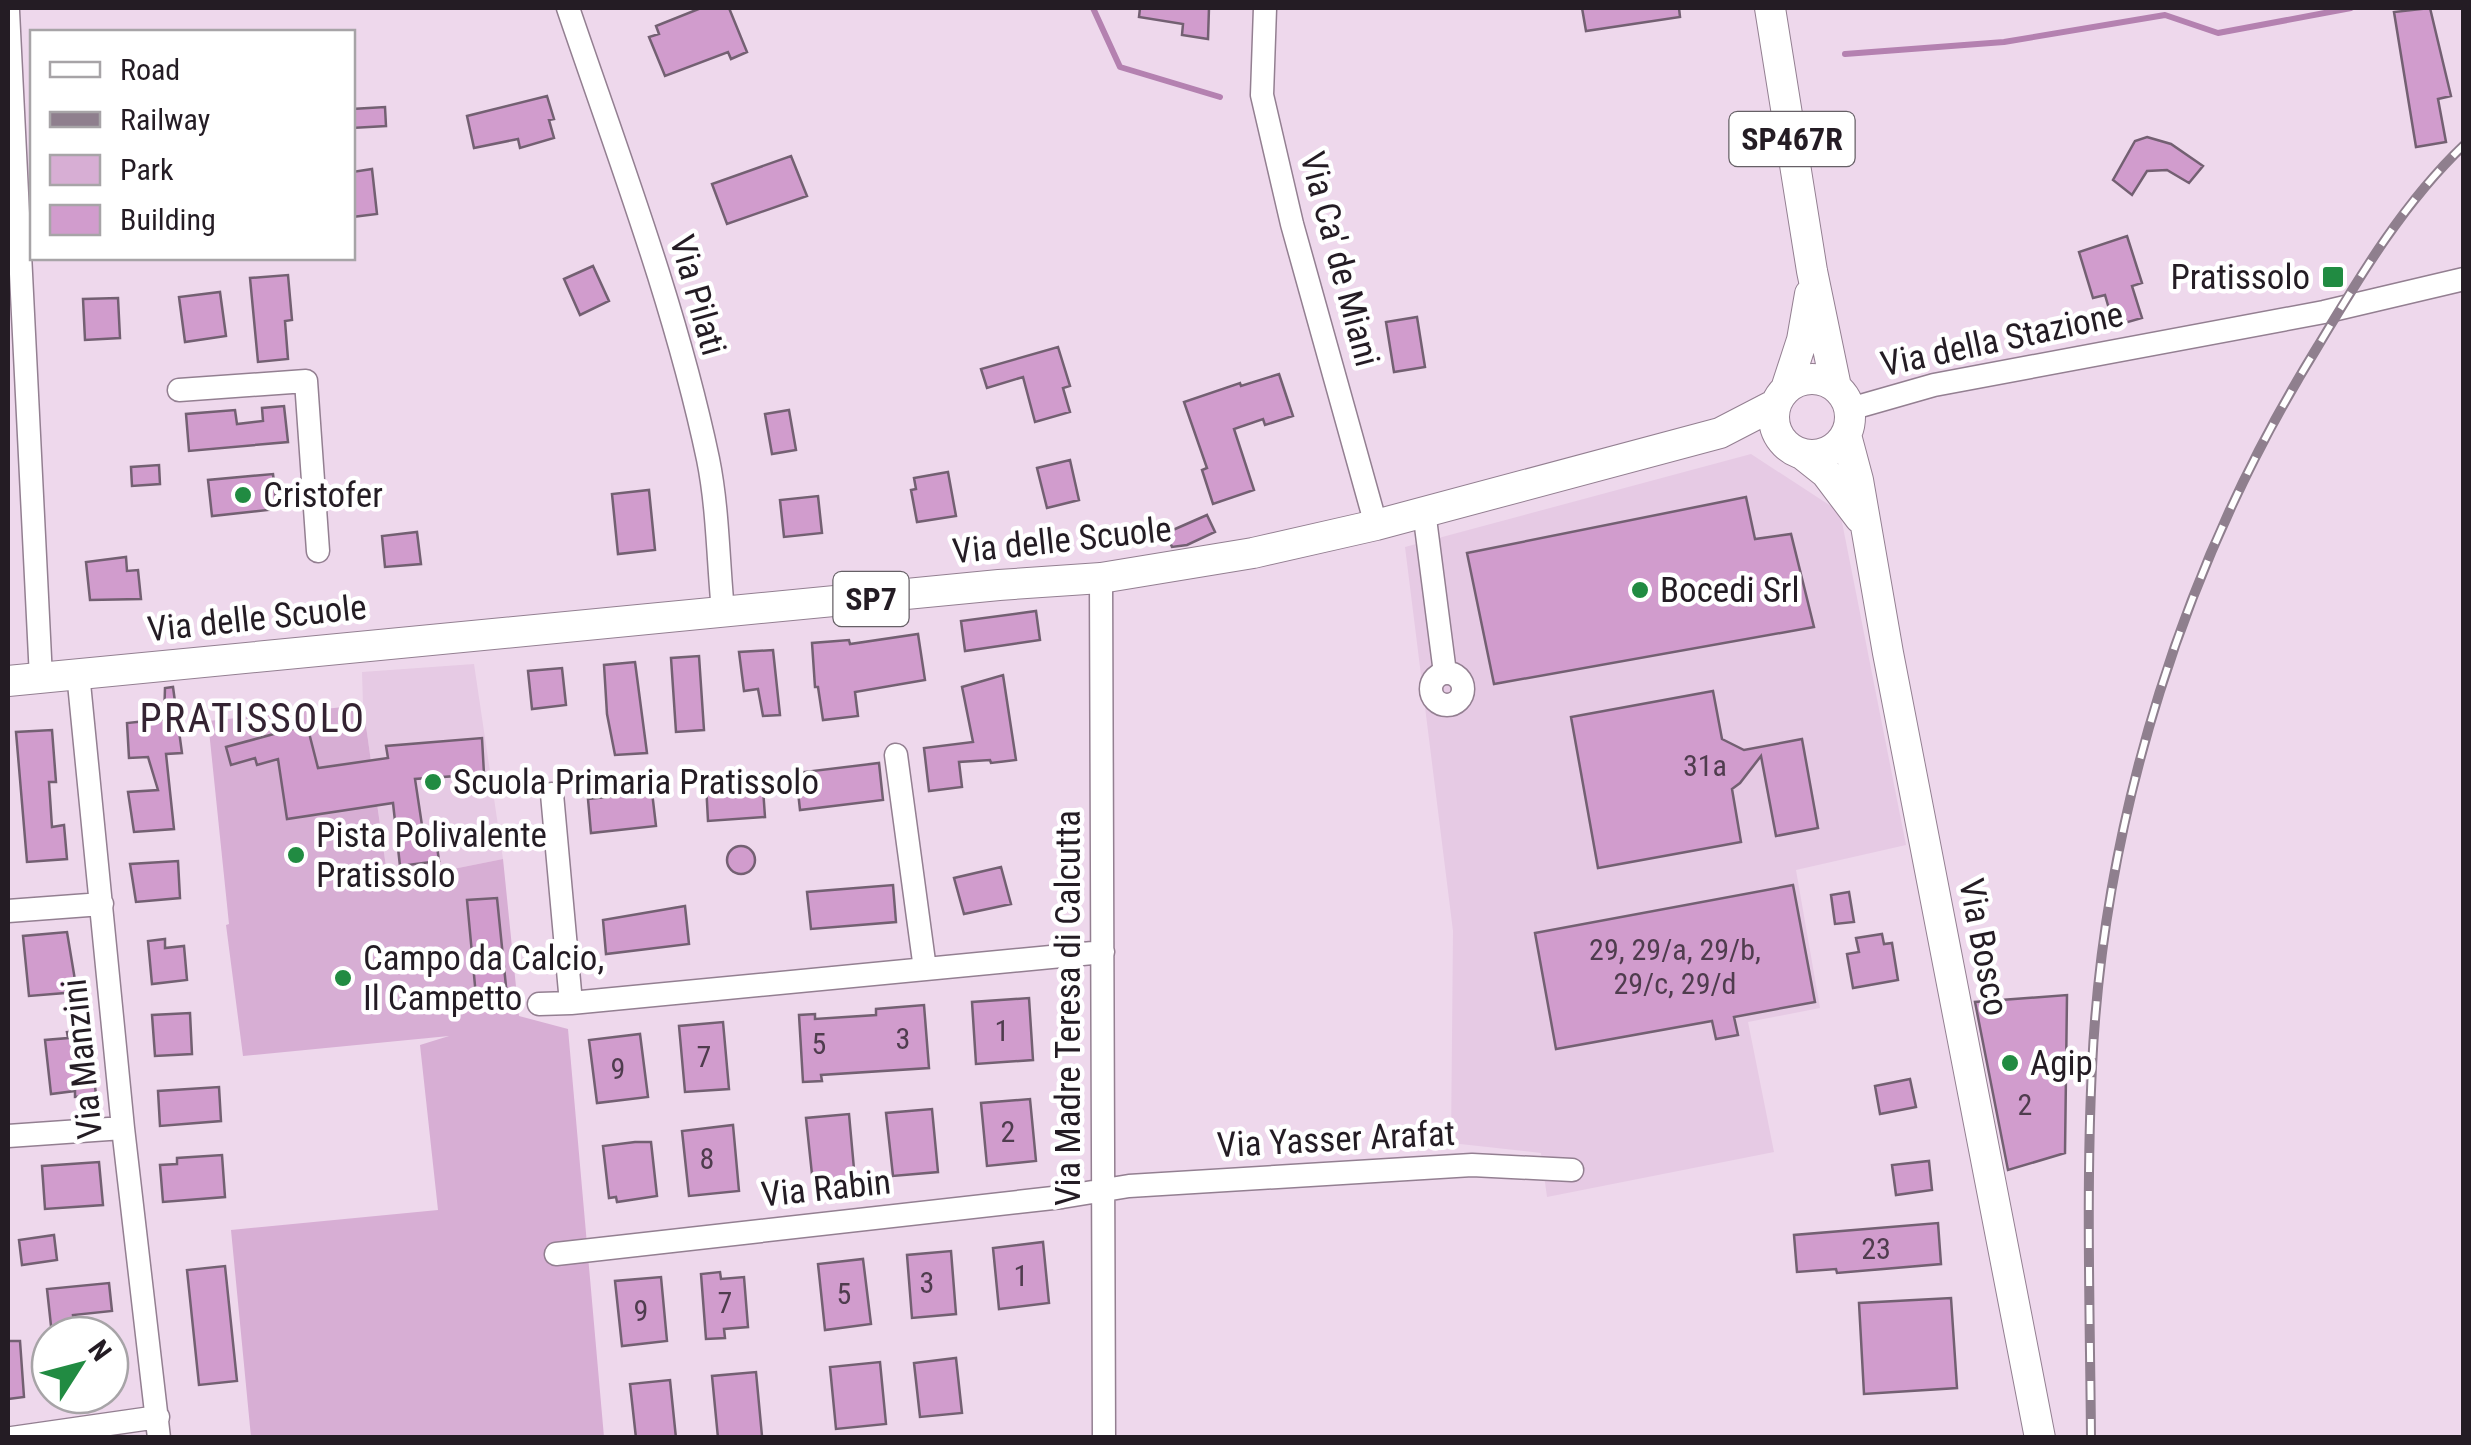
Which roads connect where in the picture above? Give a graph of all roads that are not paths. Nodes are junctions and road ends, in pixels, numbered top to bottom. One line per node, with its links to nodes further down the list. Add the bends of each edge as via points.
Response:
1 (568, 8): 17 (street, Via Pilati, via 632,196 708,462)
2 (1264, 8): 13 (street, Via Ca' de Miani, via 1262,95)
3 (1770, 8): 5 (main road, Via Bosco / SP467R)
4 (8, 11): 20 (street)
5 (1812, 271): 8 (main road, Via Bosco / SP467R, via 1802,340); 9 (main road, Via Bosco / SP467R)
6 (2464, 279): 9 (street, Via della Stazione, via 1934,385)
7 (179, 390): 15 (street, via 306,381)
8 (1781, 396): 9 (main road, via 1813,378); 10 (main road, Via delle Scuole / SP7); 11 (main road, via 1774,427)
9 (1844, 410): 11 (main road, via 1828,453); 14 (main road, Via Bosco / SP467R)
10 (1720, 433): 11 (main road, Via delle Scuole / SP7); 12 (main road, Via delle Scuole / SP7)
11 (1796, 451): 14 (main road, Via Bosco / SP467R, via 1826,472)
12 (1424, 511): 13 (main road, Via delle Scuole / SP7); 18 (street)
13 (1376, 524): 16 (main road, Via delle Scuole / SP7)
14 (1866, 529): 38 (main road, Via Bosco / SP467R)
15 (318, 551)
16 (1101, 578): 17 (main road, Via delle Scuole / SP7); 26 (street, Via Madre Teresa di Calcutta)
17 (723, 611): 19 (main road, Via delle Scuole / SP7)
18 (1445, 673)
19 (78, 674): 20 (main road, Via delle Scuole / SP7); 24 (street, Via Manzini)
20 (41, 678): 21 (main road, Via delle Scuole / SP7)
21 (8, 681)
22 (896, 756): 27 (street)
23 (552, 794): 29 (street)
24 (102, 904): 25 (street); 30 (street, Via Manzini)
25 (8, 911)
26 (1103, 952): 27 (street); 33 (street, Via Madre Teresa di Calcutta)
27 (925, 970): 29 (street)
28 (539, 1004): 29 (street)
29 (572, 1004)
30 (124, 1128): 31 (street); 35 (street, Via Manzini)
31 (8, 1136)
32 (1572, 1170): 33 (street, Via Yasser Arafat, via 1472,1165)
33 (1104, 1189): 34 (street, Via Rabin); 37 (street, Via Madre Teresa di Calcutta)
34 (556, 1254)
35 (159, 1427): 36 (street)
36 (12, 1438)
37 (1104, 1438)
38 (2040, 1438)

